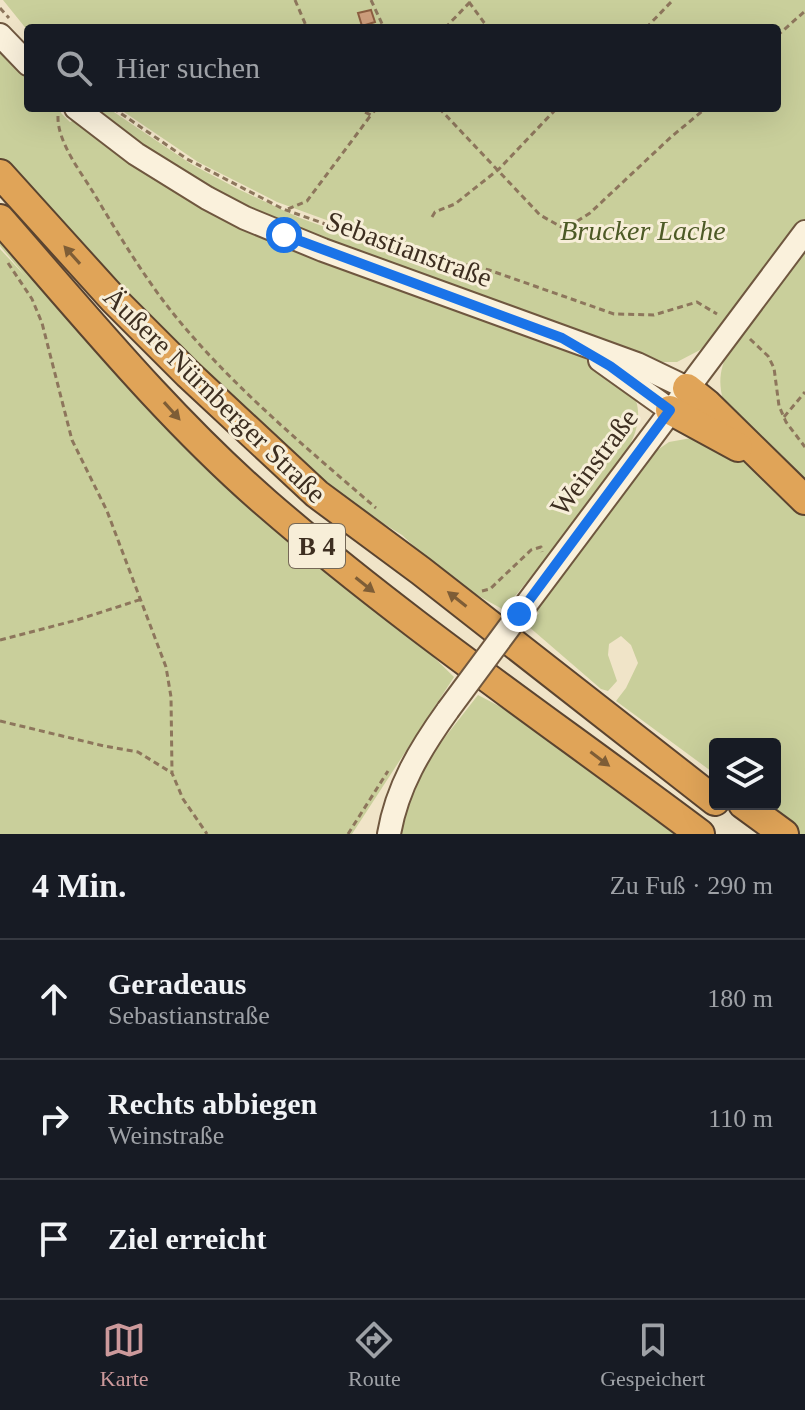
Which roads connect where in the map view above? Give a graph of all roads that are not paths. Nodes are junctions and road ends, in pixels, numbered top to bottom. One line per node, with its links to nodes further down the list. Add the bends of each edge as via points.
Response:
1 (0, 35): 2 (street)
2 (24, 60)
3 (81, 112): 7 (street, Sebastianstraße, via 136,154 245,218 637,364)
4 (0, 174): 9 (highway, Äußere Nürnberger Straße / B 4, one-way to 4, via 317,494 114,300)
5 (0, 219): 14 (highway, Äußere Nürnberger Straße / B 4, one-way to 14, via 183,423 264,501 377,594)
6 (805, 232): 7 (street, Weinstraße)
7 (678, 399): 8 (highway, via 717,414); 15 (street, Weinstraße, bridge, via 448,710 407,773)
8 (805, 500)
9 (679, 774): 10 (highway); 11 (highway, Äußere Nürnberger Straße / B 4)
10 (709, 782)
11 (709, 796)
12 (728, 810): 16 (highway, Äußere Nürnberger Straße / B 4)
13 (751, 810): 17 (highway)
14 (699, 833)
15 (389, 834)
16 (760, 834)
17 (784, 834)

